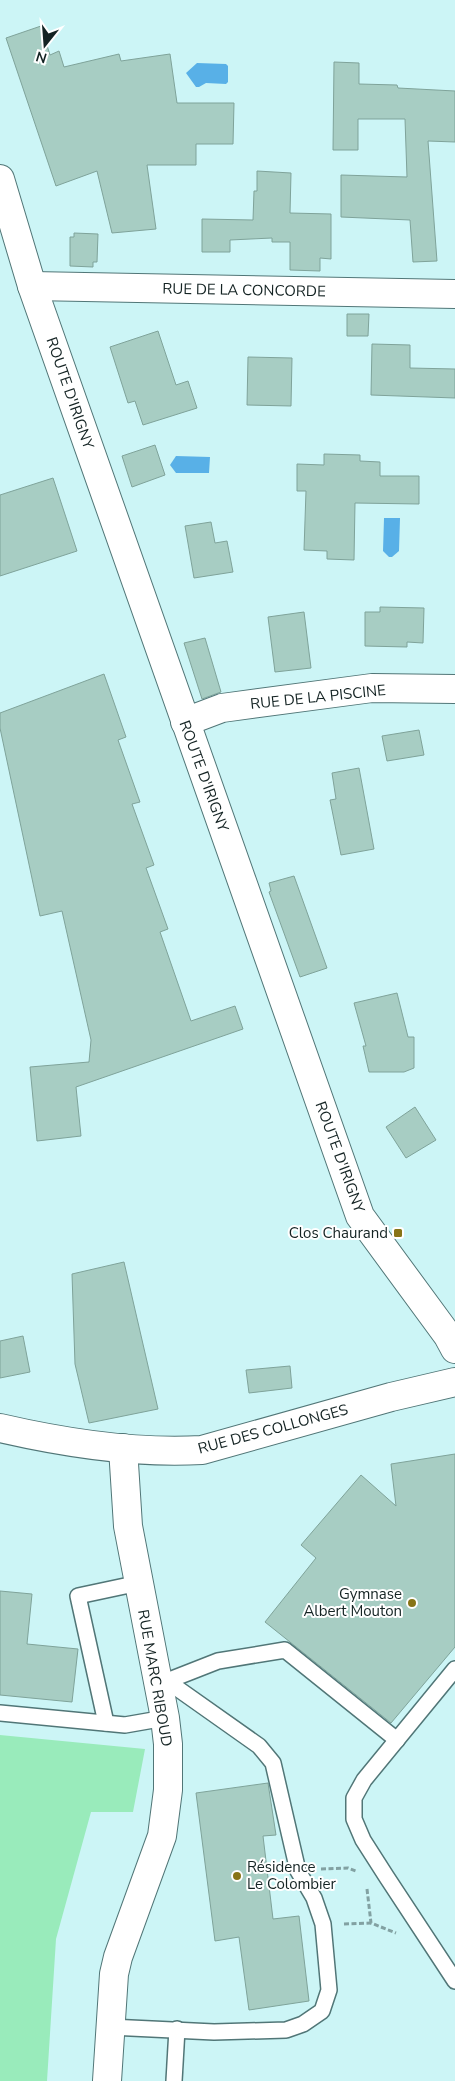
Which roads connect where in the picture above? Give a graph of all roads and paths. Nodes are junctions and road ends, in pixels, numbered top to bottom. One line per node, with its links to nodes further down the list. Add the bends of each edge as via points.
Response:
1 (0, 179): 2 (street, ROUTE D'IRIGNY)
2 (32, 286): 3 (street, RUE DE LA CONCORDE); 5 (street, ROUTE D'IRIGNY)
3 (455, 294)
4 (455, 689): 5 (street, RUE DE LA PISCINE, via 372,688 222,708)
5 (185, 722): 6 (street, ROUTE D'IRIGNY, via 360,1216)
6 (455, 1349)
7 (455, 1382): 9 (street, RUE DES COLLONGES, via 202,1450 175,1452)
8 (0, 1428): 9 (street, RUE DES COLLONGES)
9 (123, 1448): 10 (street, RUE MARC RIBOUD, via 128,1526)
10 (139, 1583): 12 (street, RUE MARC RIBOUD); 15 (lane, via 78,1596)
11 (455, 1669): 16 (lane)
12 (163, 1682): 14 (street, RUE MARC RIBOUD); 16 (lane, via 218,1661 285,1650); 17 (lane, via 259,1746 273,1763)
13 (0, 1713): 15 (lane)
14 (165, 1718): 15 (lane, via 125,1725); 24 (street, RUE MARC RIBOUD, via 168,1790 162,1836 118,1957)
15 (106, 1723)
16 (397, 1740): 23 (lane, via 364,1780 354,1798 354,1819 363,1840)
17 (298, 1871): 18 (path, via 348,1868); 21 (lane, via 314,1898)
18 (359, 1872)
19 (365, 1884): 20 (path)
20 (372, 1923): 21 (path); 22 (path)
21 (323, 1924): 25 (lane, via 328,1990 322,2011 303,2024 286,2030)
22 (398, 1934)
23 (455, 1982)
24 (110, 2026): 25 (lane); 26 (street, RUE MARC RIBOUD)
25 (177, 2030): 27 (lane)
26 (107, 2081)
27 (174, 2081)

